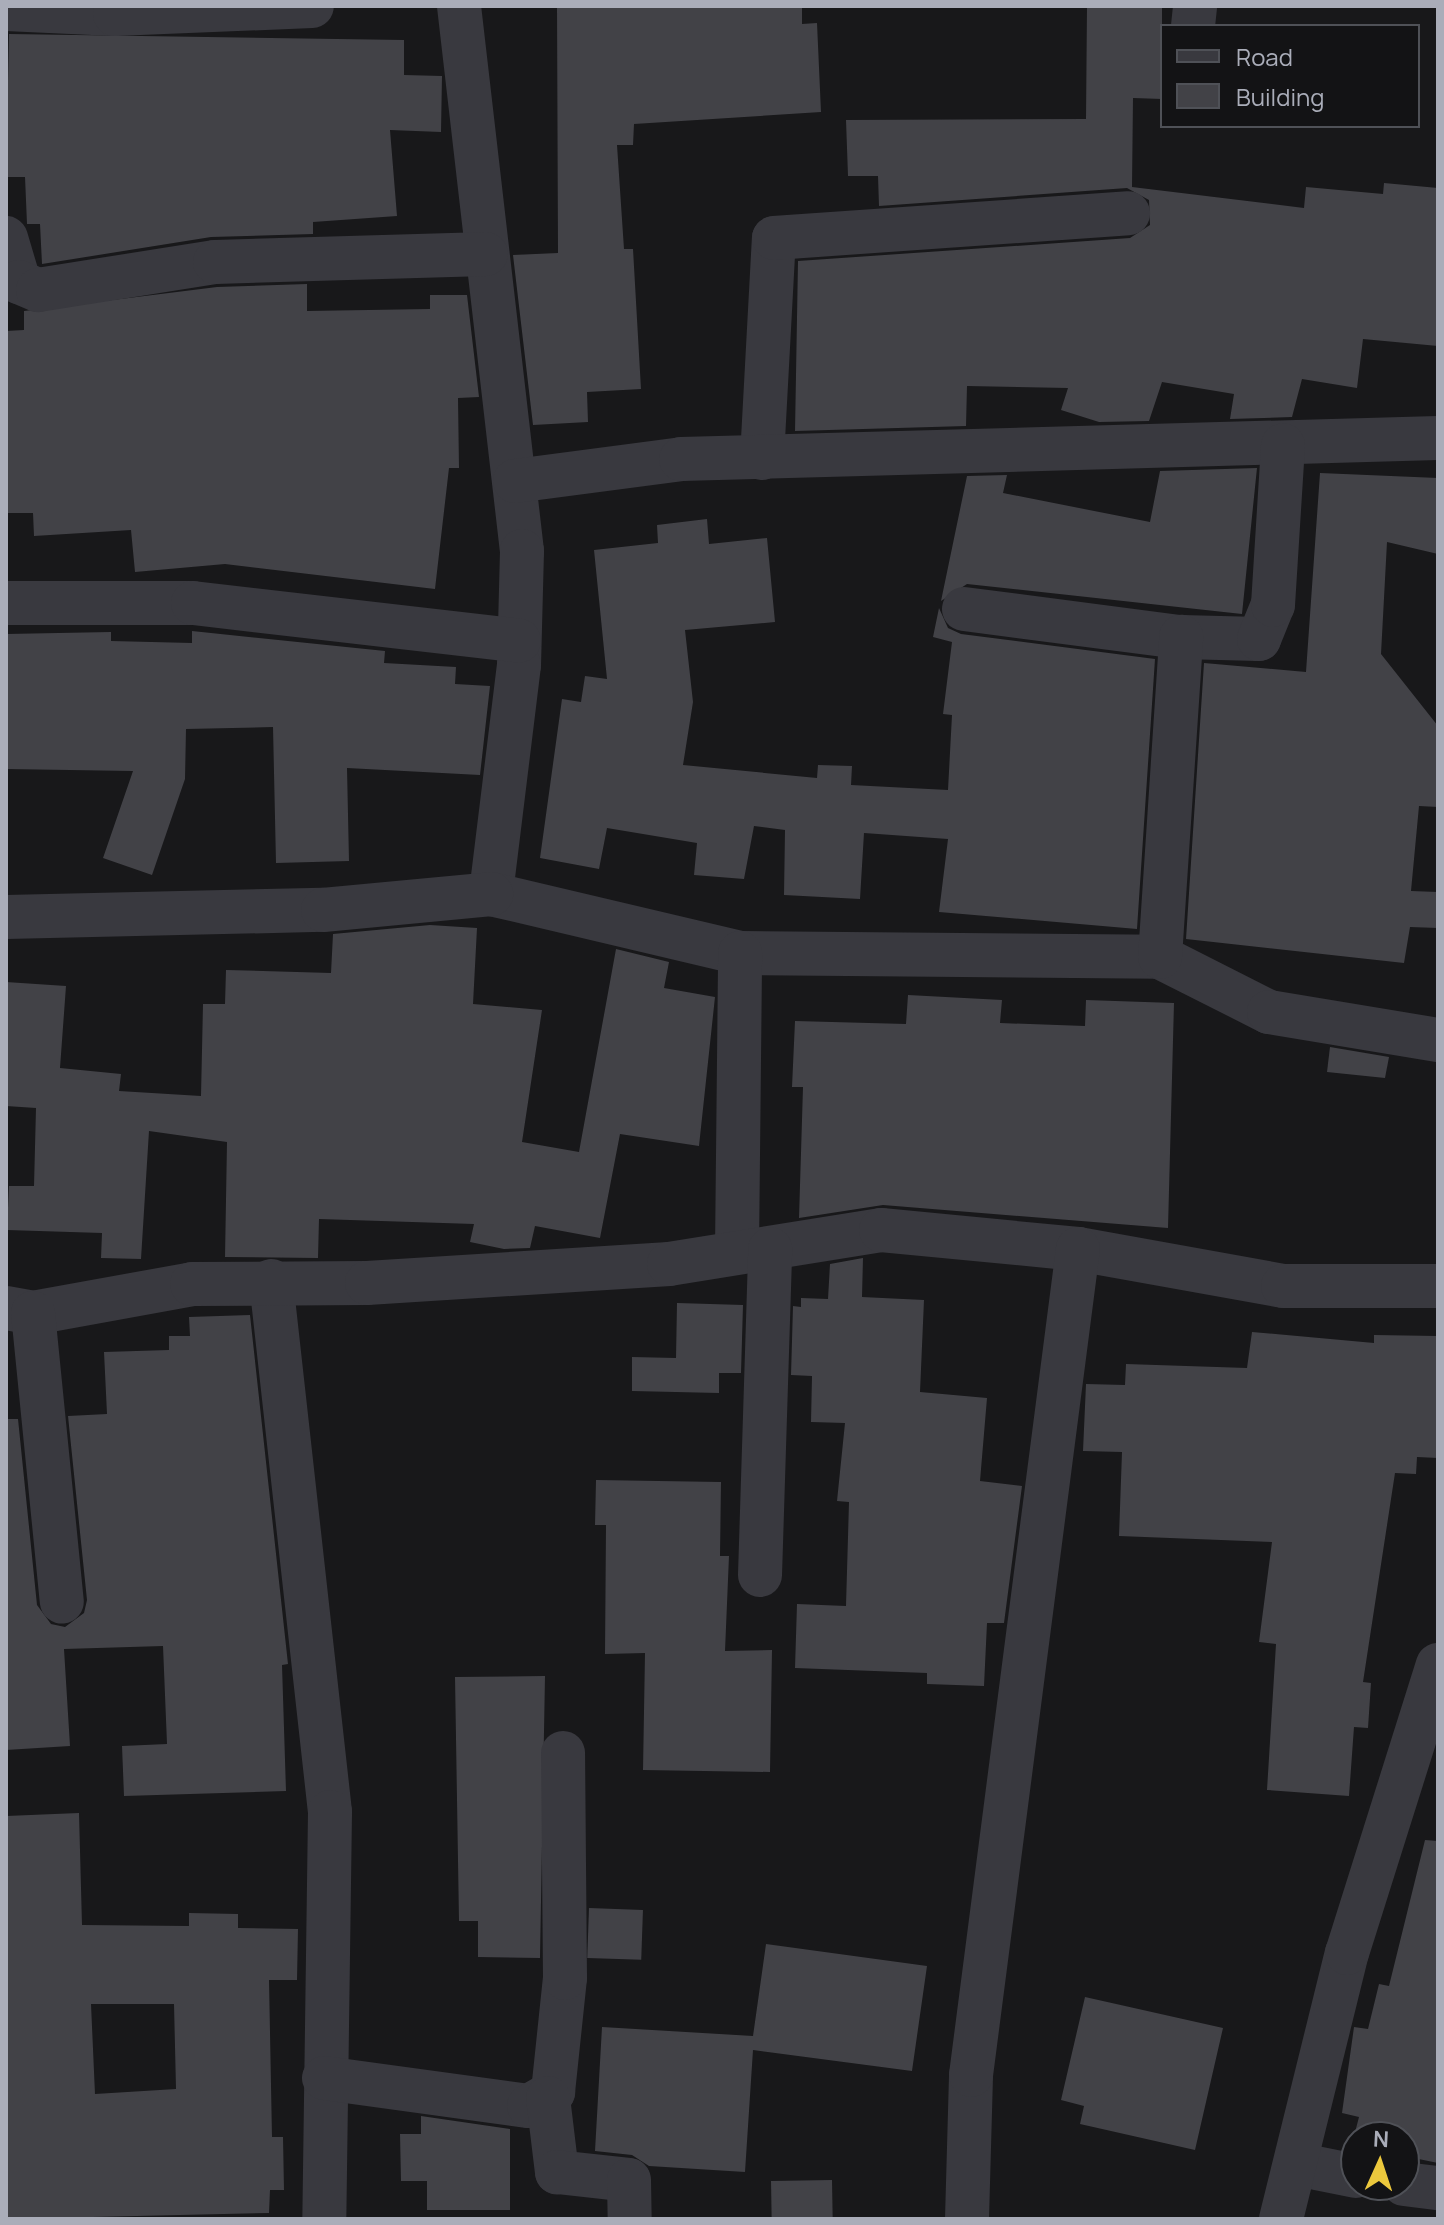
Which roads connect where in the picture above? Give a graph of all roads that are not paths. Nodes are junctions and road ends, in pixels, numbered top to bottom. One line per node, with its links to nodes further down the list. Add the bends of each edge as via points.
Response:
1 (312, 6): 3 (street, via 115,14)
2 (459, 6): 6 (street)
3 (6, 9)
4 (1128, 213): 9 (street, via 774,238)
5 (6, 238): 6 (street, via 19,282 38,290 215,262 382,263)
6 (486, 254): 10 (street)
7 (1438, 438): 8 (street)
8 (1283, 445): 9 (street); 13 (street, via 1268,629 1249,642)
9 (762, 458): 10 (street, via 681,459)
10 (515, 481): 14 (street)
11 (6, 603): 14 (street, via 193,603)
12 (964, 609): 13 (street)
13 (1181, 637): 18 (street)
14 (519, 641): 15 (street)
15 (491, 894): 16 (street, via 323,910); 17 (street)
16 (6, 917)
17 (740, 953): 18 (street); 21 (street)
18 (1160, 957): 19 (street, via 1269,1012)
19 (1438, 1040)
20 (1078, 1249): 21 (street, via 881,1230); 23 (street, via 1283,1286); 35 (street, via 971,2075)
21 (754, 1250): 22 (street, via 569,1273); 25 (street)
22 (271, 1281): 24 (street, via 173,1285); 29 (street, via 330,1812)
23 (1438, 1286)
24 (20, 1311): 26 (street)
25 (760, 1575)
26 (62, 1602)
27 (1438, 1665): 31 (street, via 1347,1953)
28 (563, 1753): 30 (street, via 565,1978)
29 (324, 2078): 30 (street, via 529,2106); 33 (street)
30 (548, 2098): 34 (street, via 557,2172 629,2180)
31 (1296, 2164): 32 (street); 36 (street)
32 (1340, 2173)
33 (324, 2219)
34 (630, 2219)
35 (967, 2219)
36 (1281, 2219)

